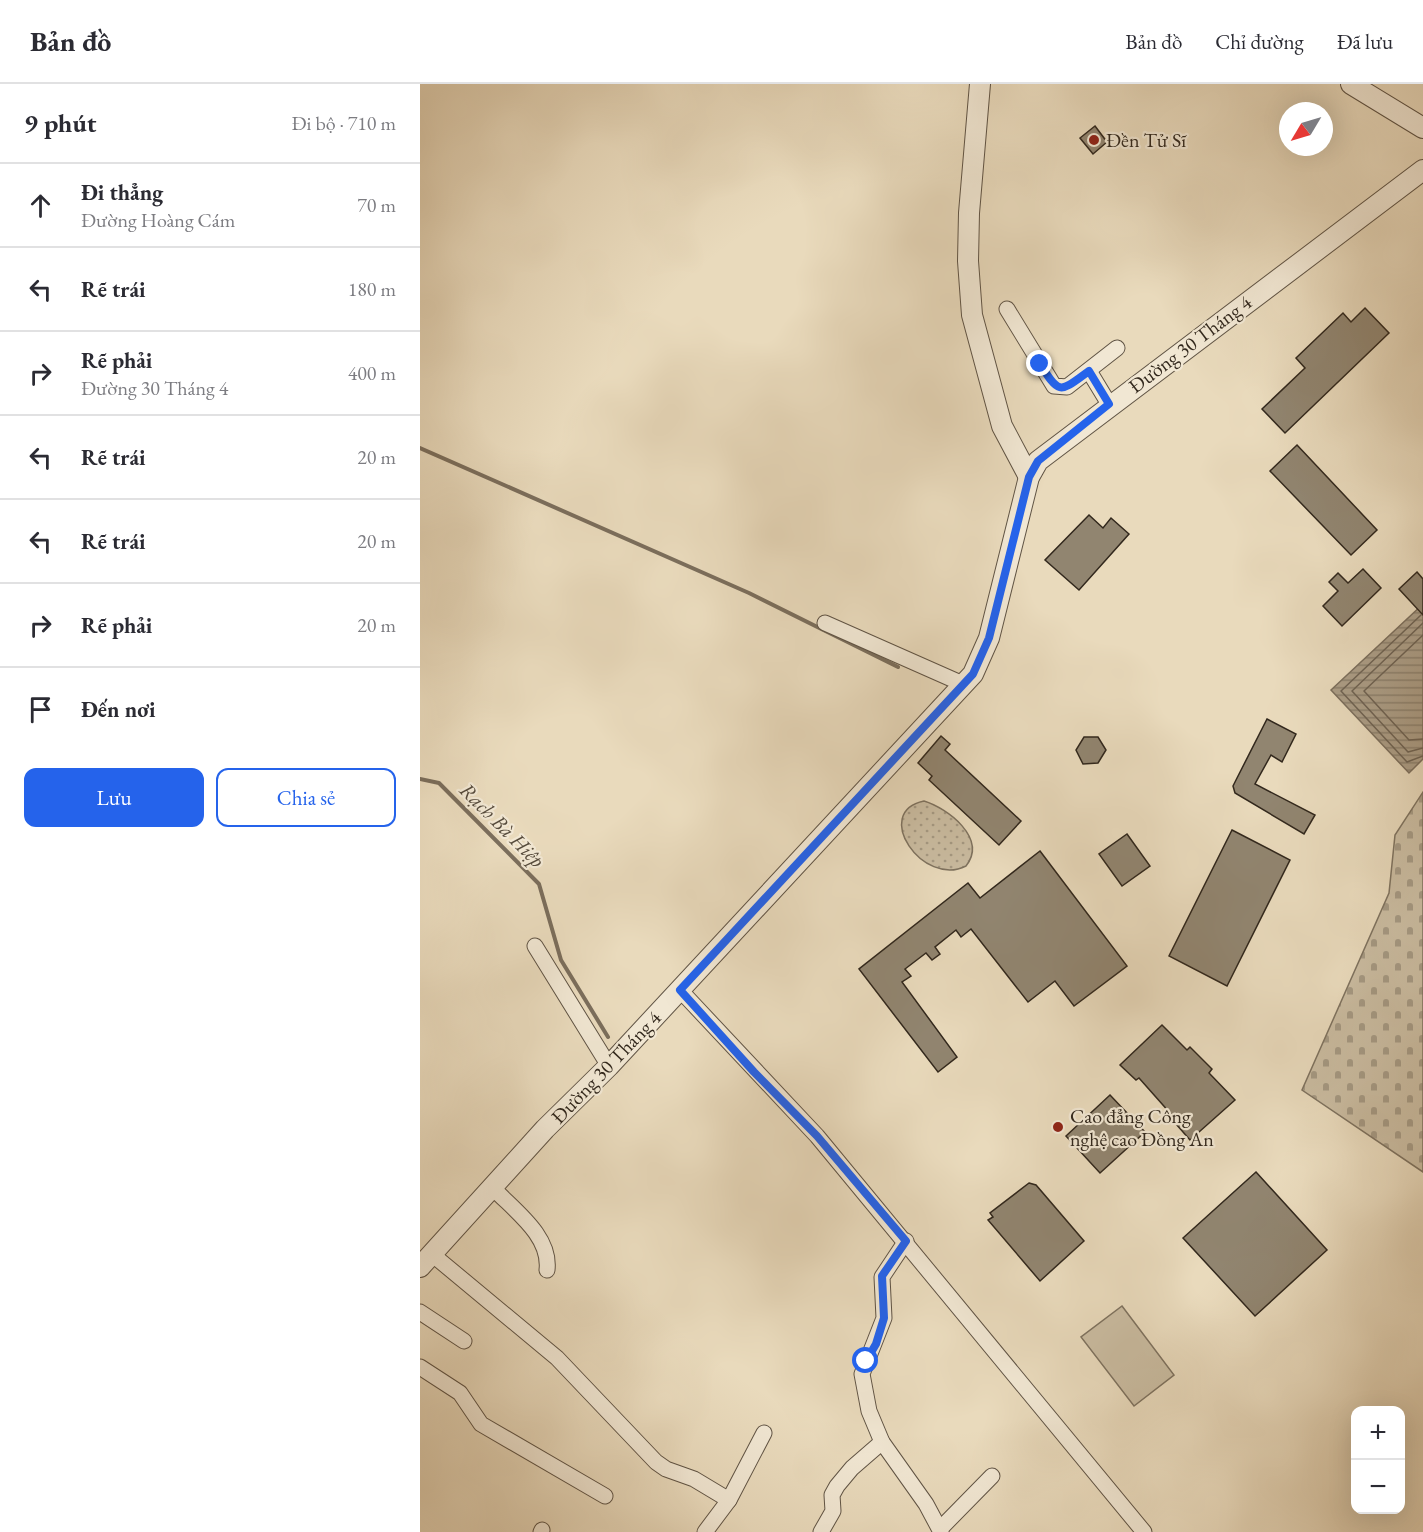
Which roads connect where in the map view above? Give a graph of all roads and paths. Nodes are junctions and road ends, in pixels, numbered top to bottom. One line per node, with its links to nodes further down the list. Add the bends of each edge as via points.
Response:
1 (980, 84): 9 (street, via 969,213 972,315 1002,426)
2 (1351, 84): 3 (street)
3 (1423, 128)
4 (1423, 170): 8 (street, Đường 30 Tháng 4)
5 (1007, 309): 7 (street, via 1054,386 1067,387)
6 (1117, 348): 7 (street)
7 (1089, 371): 8 (street)
8 (1109, 404): 9 (street, Đường 30 Tháng 4, via 1045,454)
9 (1029, 477): 11 (street, Đường 30 Tháng 4, via 989,638 973,674)
10 (825, 622): 11 (street)
11 (963, 684): 13 (street, Đường 30 Tháng 4)
12 (535, 946): 14 (street)
13 (680, 990): 14 (street, Đường 30 Tháng 4); 16 (street, via 817,1136)
14 (609, 1066): 15 (street, Đường 30 Tháng 4)
15 (493, 1188): 17 (street, Đường 30 Tháng 4); 18 (street, via 543,1243)
16 (906, 1241): 23 (street, via 882,1276 884,1318 862,1374 869,1411); 30 (street)
17 (426, 1261): 26 (street, via 557,1358 656,1462)
18 (547, 1270)
19 (420, 1312): 20 (street)
20 (464, 1341)
21 (420, 1368): 25 (street, via 460,1393 481,1424)
22 (764, 1433): 26 (street)
23 (882, 1442): 27 (street); 29 (street, via 837,1486 832,1495 833,1511)
24 (992, 1476): 27 (street)
25 (605, 1496)
26 (729, 1500): 28 (street)
27 (941, 1530)
28 (705, 1532)
29 (821, 1532)
30 (1144, 1532)

